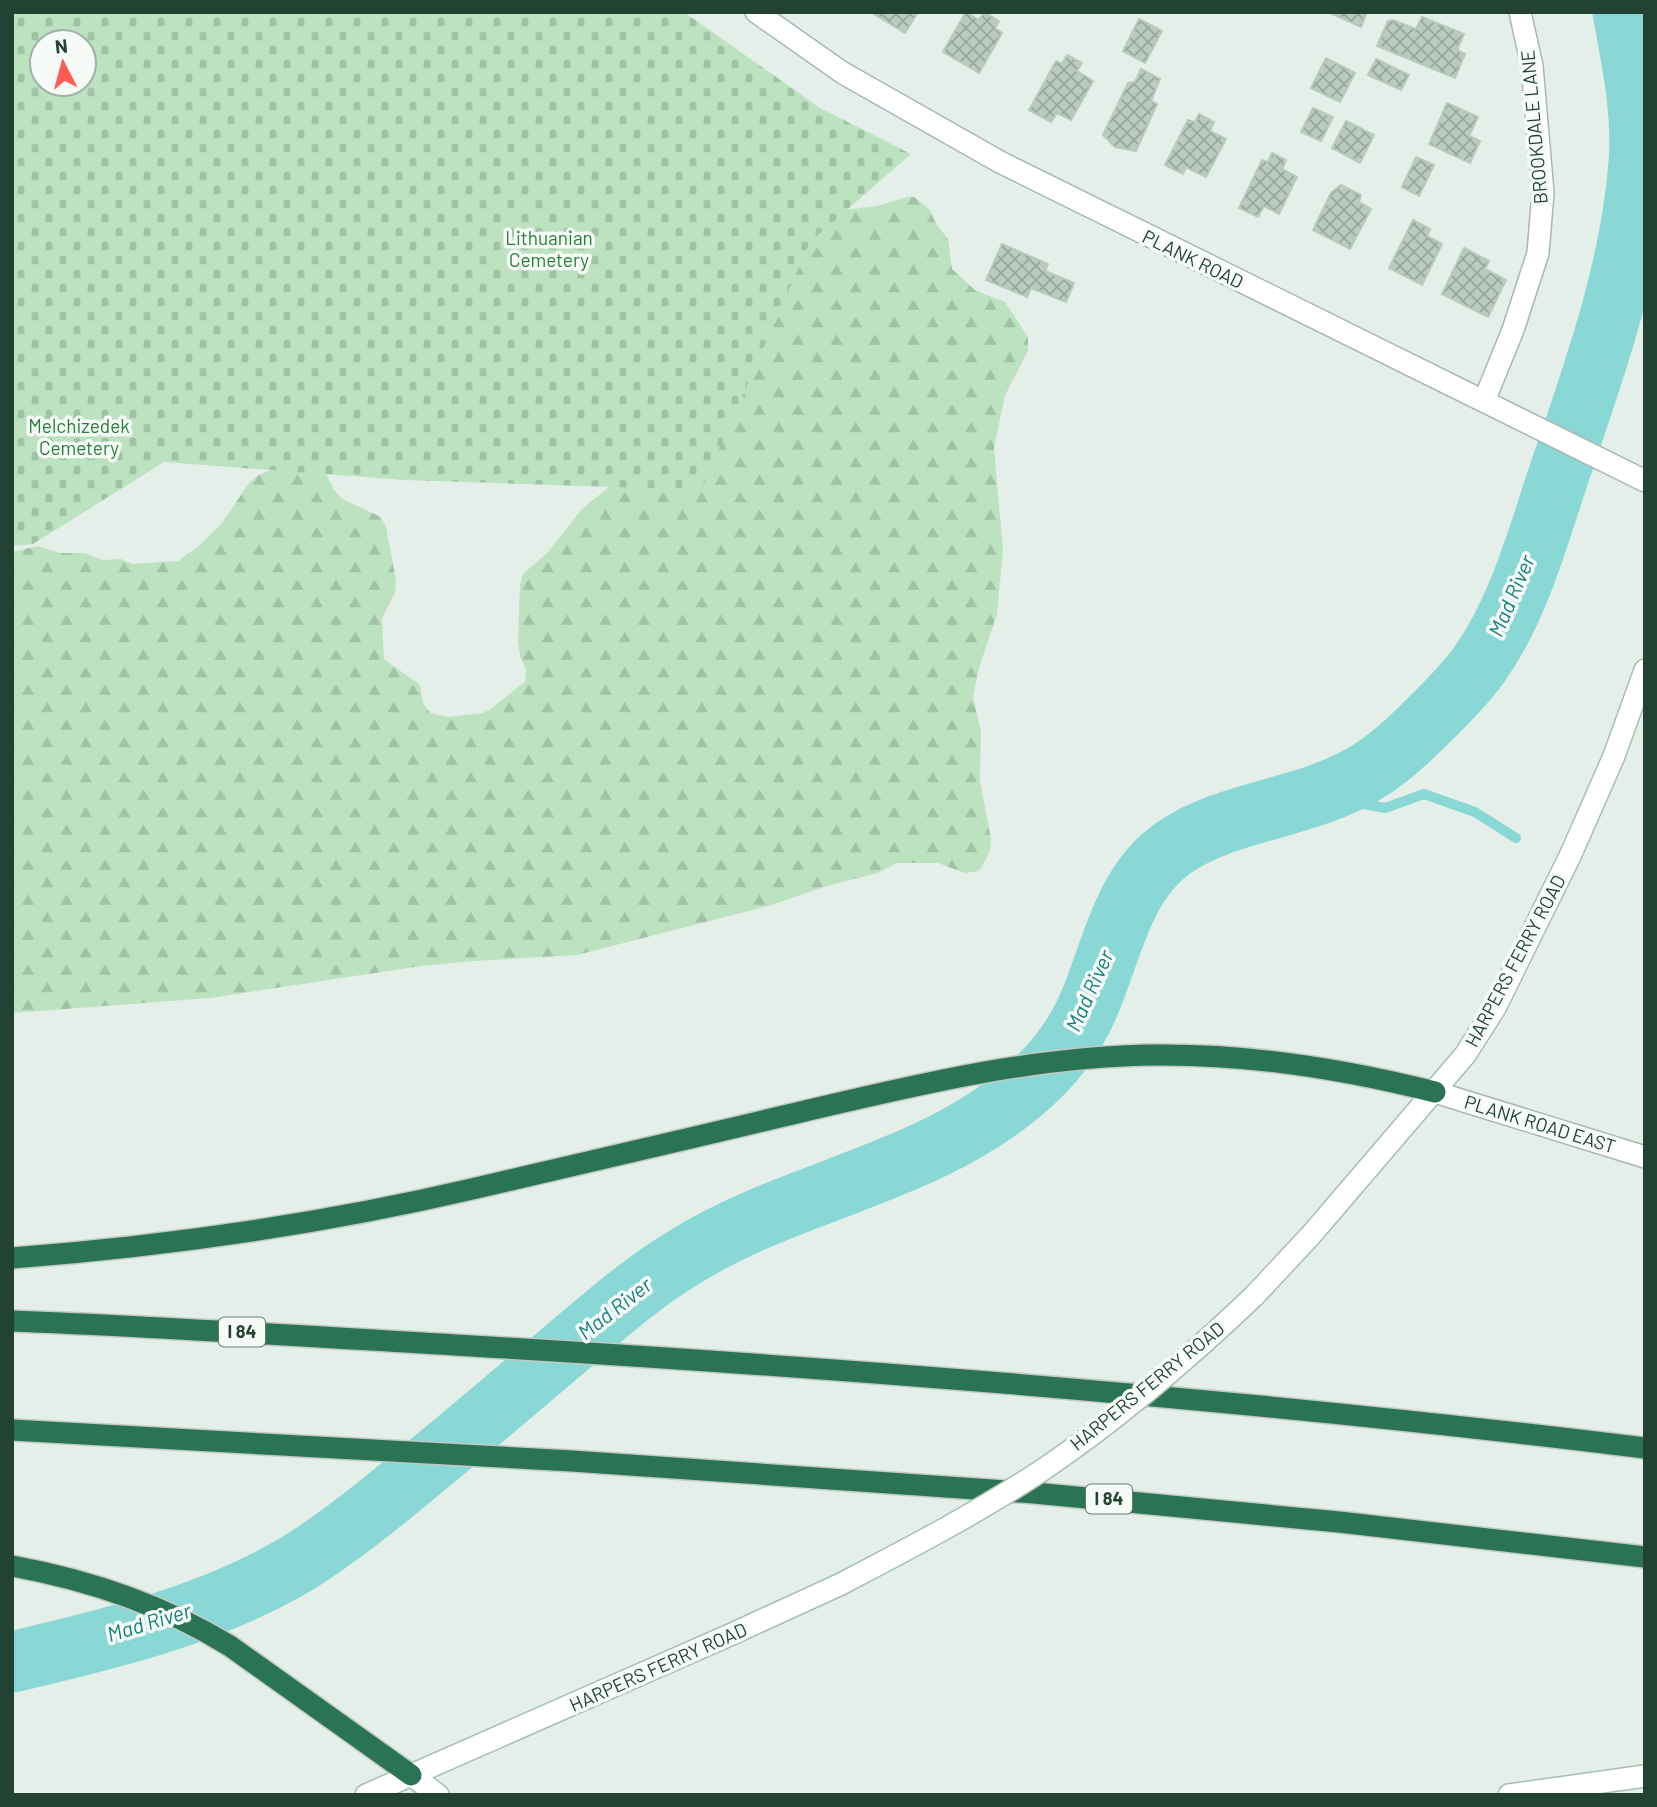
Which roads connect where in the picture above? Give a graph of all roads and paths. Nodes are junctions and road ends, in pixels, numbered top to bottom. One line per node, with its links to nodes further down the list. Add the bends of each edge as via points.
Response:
1 (756, 12): 3 (main road, PLANK ROAD, via 843,73 1000,162)
2 (1520, 12): 3 (main road, BROOKDALE LANE, via 1532,66 1544,193 1538,253)
3 (1484, 401): 4 (main road, PLANK ROAD)
4 (1645, 481)
5 (1645, 670): 6 (main road, HARPERS FERRY ROAD, via 1600,789 1524,950 1465,1055)
6 (1436, 1092): 7 (main road, PLANK ROAD EAST); 8 (highway, via 1300,1065 1190,1055 1060,1061 918,1086 372,1210 187,1239); 14 (main road, HARPERS FERRY ROAD, bridge, via 1254,1296 1153,1387 1045,1468 841,1584)
7 (1645, 1157)
8 (12, 1258)
9 (12, 1321): 11 (highway, I 84, via 687,1358 1246,1403)
10 (12, 1430): 12 (highway, I 84, via 849,1479 1154,1503)
11 (1645, 1448)
12 (1645, 1557)
13 (12, 1566): 14 (highway, via 118,1592 200,1628)
14 (411, 1775): 16 (main road, HARPERS FERRY ROAD); 17 (main road)
15 (1645, 1776): 18 (main road)
16 (366, 1795)
17 (438, 1795)
18 (1509, 1795)

